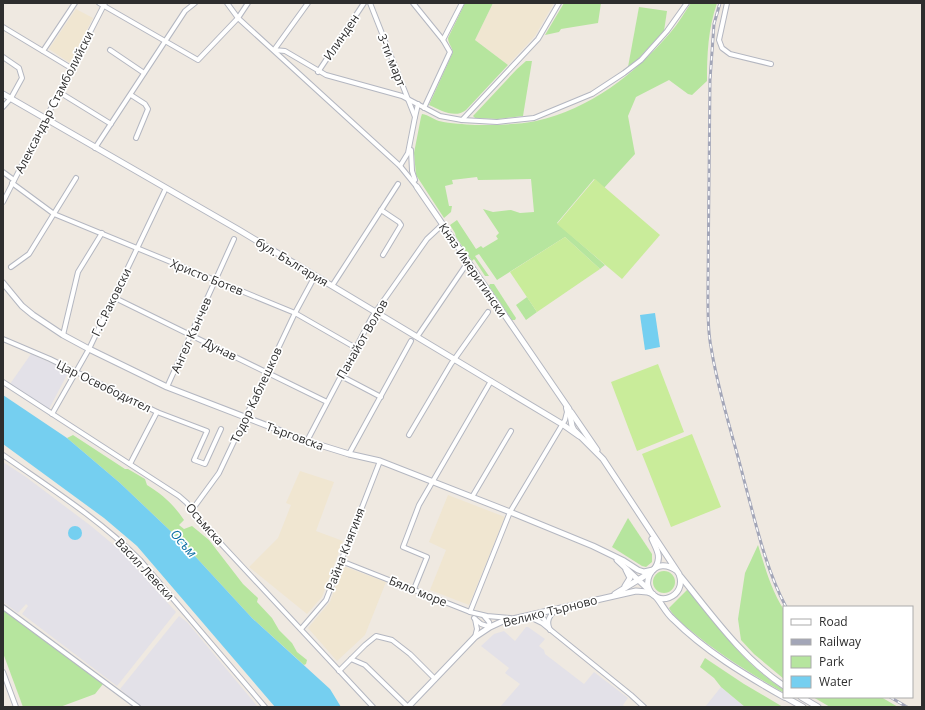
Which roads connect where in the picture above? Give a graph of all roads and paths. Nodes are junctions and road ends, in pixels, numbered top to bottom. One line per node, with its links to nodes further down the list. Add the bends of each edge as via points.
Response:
1 (75, 3): 21 (street)
2 (98, 3): 14 (street)
3 (195, 3): 18 (street, via 185,11)
4 (227, 3): 15 (street, Княз Имеритински)
5 (248, 3): 15 (street)
6 (308, 3): 20 (street)
7 (364, 3): 25 (street, Илинден)
8 (370, 3): 31 (street, 3-ти март)
9 (413, 3): 17 (street)
10 (462, 3): 17 (street)
11 (559, 3): 37 (street, via 538,39)
12 (687, 3): 37 (street, via 641,60 592,94 534,118 497,122)
13 (727, 3): 23 (street, via 719,40 722,48 730,54)
14 (105, 4): 18 (street); 24 (street, Александър Стамболийски)
15 (238, 18): 18 (street, via 198,60); 20 (street, Княз Имеритински)
16 (3, 27): 21 (street)
17 (443, 40): 34 (street, via 450,52)
18 (165, 41): 26 (street)
19 (110, 50): 26 (street)
20 (274, 50): 25 (street, via 285,51); 42 (street, Княз Имеритински)
21 (43, 51): 24 (street)
22 (3, 56): 30 (street, via 15,63 22,72 20,83)
23 (771, 64)
24 (71, 68): 27 (street, Александър Стамболийски)
25 (318, 72): 31 (street)
26 (144, 73): 29 (street)
27 (58, 92): 36 (street, Александър Стамболийски); 38 (street)
28 (3, 94): 30 (street, бул. България)
29 (131, 95): 38 (street); 39 (street, via 148,109)
30 (11, 98): 33 (street); 36 (street, бул. България)
31 (407, 98): 32 (street); 35 (street, 3-ти март)
32 (418, 104): 34 (street); 35 (street)
33 (3, 107)
34 (424, 108): 37 (street, via 440,116)
35 (415, 117): 40 (street)
36 (45, 118): 41 (street, бул. България); 45 (street, Александър Стамболийски)
37 (462, 120)
38 (111, 124): 41 (street)
39 (136, 138)
40 (410, 145): 42 (street); 47 (street, via 412,171)
41 (95, 148): 48 (street, бул. България)
42 (400, 166): 47 (street, Княз Имеритински)
43 (3, 172): 45 (street)
44 (76, 178): 51 (street)
45 (13, 181): 49 (street, Александър Стамболийски); 51 (street, Христо Ботев)
46 (398, 184): 50 (street)
47 (417, 187): 52 (street, Княз Имеритински)
48 (166, 188): 55 (street, Г.С.Раковски); 59 (street, бул. България)
49 (3, 202)
50 (381, 210): 56 (street, via 401,225); 62 (street)
51 (54, 214): 53 (street, Христо Ботев); 58 (street, via 29,254)
52 (442, 225): 57 (street, Княз Имеритински); 64 (street, Панайот Волов, via 427,239)
53 (102, 233): 55 (street, Христо Ботев); 67 (street, via 78,272)
54 (234, 239): 60 (street, Ангел Кънчев)
55 (137, 248): 60 (street, Христо Ботев); 63 (street, Г.С.Раковски)
56 (383, 255)
57 (468, 262): 69 (street); 82 (street, Княз Имеритински)
58 (11, 267)
59 (315, 276): 62 (street, бул. България); 66 (street, Тодор Каблешков)
60 (216, 280): 66 (street, Христо Ботев); 68 (street, Ангел Кънчев)
61 (3, 283): 67 (street, Търговска, via 22,306)
62 (332, 286): 64 (street, бул. България)
63 (113, 297): 68 (street, Дунав); 73 (street, Г.С.Раковски)
64 (375, 312): 69 (street, бул. България); 72 (street, Панайот Волов)
65 (488, 312): 74 (street)
66 (295, 313): 72 (street, Христо Ботев); 76 (street, Тодор Каблешков)
67 (63, 335): 73 (street, Търговска)
68 (191, 335): 76 (street, Дунав); 80 (street, Ангел Кънчев)
69 (417, 337): 74 (street, бул. България)
70 (3, 339): 75 (street, Цар Освободител)
71 (411, 341): 81 (street)
72 (356, 348): 77 (street, Панайот Волов)
73 (89, 349): 75 (street, Г.С.Раковски); 80 (street, Търговска)
74 (454, 359): 78 (street, бул. България); 91 (street)
75 (76, 372): 85 (street, Цар Освободител); 86 (street, Г.С.Раковски)
76 (267, 372): 83 (street, Дунав); 87 (street, Тодор Каблешков)
77 (341, 376): 81 (street); 83 (street, Панайот Волов)
78 (491, 381): 88 (street, бул. България); 99 (street)
79 (3, 382): 86 (street, Осъмска)
80 (167, 387): 87 (street, Търговска)
81 (381, 397): 94 (street)
82 (563, 401): 84 (street, Княз Имеритински); 88 (street, via 567,412)
83 (327, 402): 93 (street, Панайот Волов)
84 (569, 409): 92 (street, Княз Имеритински, via 572,426); 96 (street)
85 (157, 412): 89 (street, Цар Освободител, via 207,431 194,460 205,464); 98 (street)
86 (52, 414): 98 (street, Осъмска)
87 (246, 418): 93 (street, Търговска); 101 (street, Тодор Каблешков, via 219,473)
88 (562, 424): 92 (street, бул. България); 102 (street)
89 (221, 430)
90 (511, 431): 100 (street)
91 (410, 435)
92 (579, 436): 96 (street, Княз Имеритински)
93 (306, 441): 94 (street, Търговска)
94 (349, 454): 97 (street, Търговска)
95 (3, 455): 138 (street, Васил Левски, via 92,517 126,546)
96 (604, 459): 103 (street, Княз Имеритински)
97 (380, 462): 99 (street, Търговска); 105 (street, Райна Княгиня)
98 (130, 464): 101 (street, Осъмска, via 179,496)
99 (432, 481): 100 (street, Търговска); 110 (street, via 419,505 403,547 427,557)
100 (472, 497): 102 (street, Търговска)
101 (192, 510): 125 (street, Осъмска)
102 (510, 512): 104 (street, Търговска); 116 (street)
103 (645, 524): 107 (street, via 659,554 658,563); 108 (street, Княз Имеритински)
104 (607, 552): 106 (street); 107 (street, via 638,570)
105 (341, 561): 110 (street, Бяло море); 125 (street, Райна Княгиня, via 326,600)
106 (623, 564): 109 (street); 111 (street, via 630,578)
107 (653, 570): 108 (street, via 664,565); 109 (street); 112 (street, via 647,582)
108 (678, 572): 112 (street, Велико Търново, via 680,586 675,595 666,599); 132 (street, Княз Имеритински, via 744,652)
109 (638, 580): 111 (street); 112 (street)
110 (414, 589): 116 (street, Бяло море)
111 (622, 590): 113 (street)
112 (653, 594): 113 (street, Велико Търново, via 636,591); 133 (street, via 672,618 706,648)
113 (610, 596): 115 (street, Велико Търново)
114 (3, 607): 137 (street)
115 (556, 609): 117 (street, Велико Търново); 123 (street, via 548,620)
116 (470, 612): 118 (street, Бяло море); 120 (street)
117 (540, 613): 119 (street, Велико Търново); 122 (street); 123 (street)
118 (482, 615): 121 (street, Бяло море); 124 (street, via 487,618)
119 (524, 616): 121 (street, Велико Търново); 122 (street)
120 (474, 618): 124 (street); 127 (street, via 477,629)
121 (516, 618): 124 (street, Велико Търново)
122 (542, 623): 126 (street)
123 (548, 625): 126 (street)
124 (490, 627): 127 (street, Велико Търново)
125 (301, 630): 129 (street, Осъмска)
126 (550, 630): 141 (street)
127 (475, 637): 131 (street, Велико Търново)
128 (351, 659): 129 (street); 131 (street, via 376,636 392,640); 140 (street, via 365,665)
129 (339, 671): 139 (street, Осъмска)
130 (3, 672): 136 (street)
131 (435, 679): 140 (street, Велико Търново)
132 (783, 685)
133 (783, 696)
134 (786, 698): 142 (street)
135 (803, 698): 143 (street)
136 (16, 707)
137 (138, 707)
138 (265, 707)
139 (373, 707)
140 (408, 707)
141 (644, 707)
142 (803, 707)
143 (818, 707)

